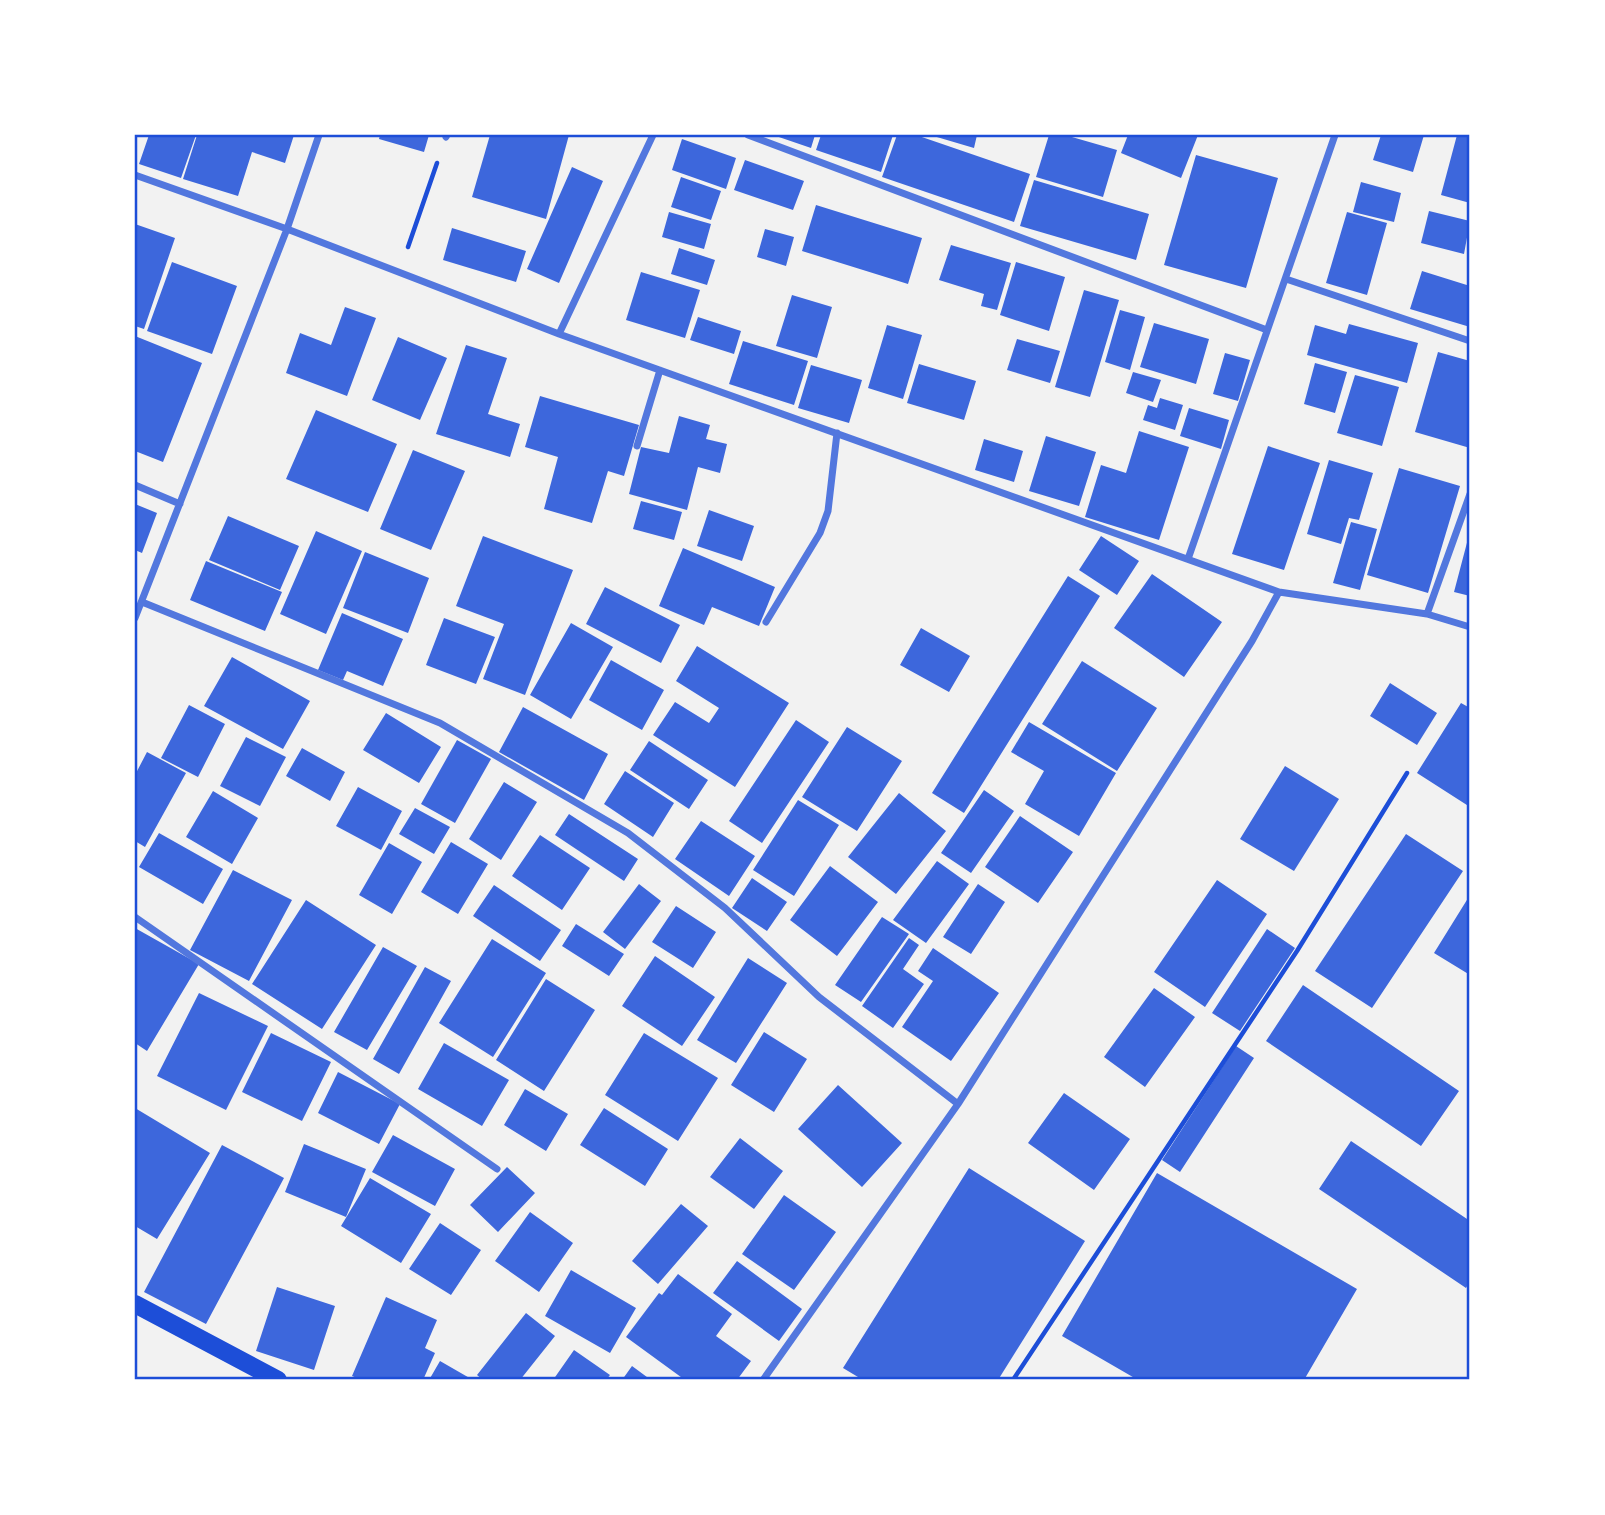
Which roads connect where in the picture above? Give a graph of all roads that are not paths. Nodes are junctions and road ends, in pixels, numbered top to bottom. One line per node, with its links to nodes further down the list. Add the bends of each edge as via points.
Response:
1 (319, 135): 6 (street)
2 (653, 135): 9 (street)
3 (748, 135): 8 (street)
4 (1335, 135): 7 (street)
5 (135, 174): 6 (street)
6 (287, 229): 9 (street); 16 (street)
7 (1286, 279): 8 (street); 10 (street)
8 (1267, 330): 17 (street)
9 (559, 334): 11 (street)
10 (1470, 341)
11 (660, 370): 12 (street); 13 (street)
12 (837, 433): 17 (street); 22 (street, via 828,511 820,533)
13 (636, 446)
14 (135, 485): 16 (street)
15 (1470, 494): 20 (street)
16 (180, 504): 19 (street)
17 (1188, 559): 18 (street)
18 (1279, 592): 20 (street); 25 (street)
19 (142, 602): 21 (street); 25 (street, via 440,723 628,833 725,908 819,997)
20 (1427, 614): 23 (street)
21 (135, 618)
22 (766, 622)
23 (1470, 627)
24 (135, 916): 26 (street)
25 (958, 1104): 29 (street)
26 (497, 1169)
27 (135, 1304): 28 (main road)
28 (278, 1380)
29 (763, 1380)

